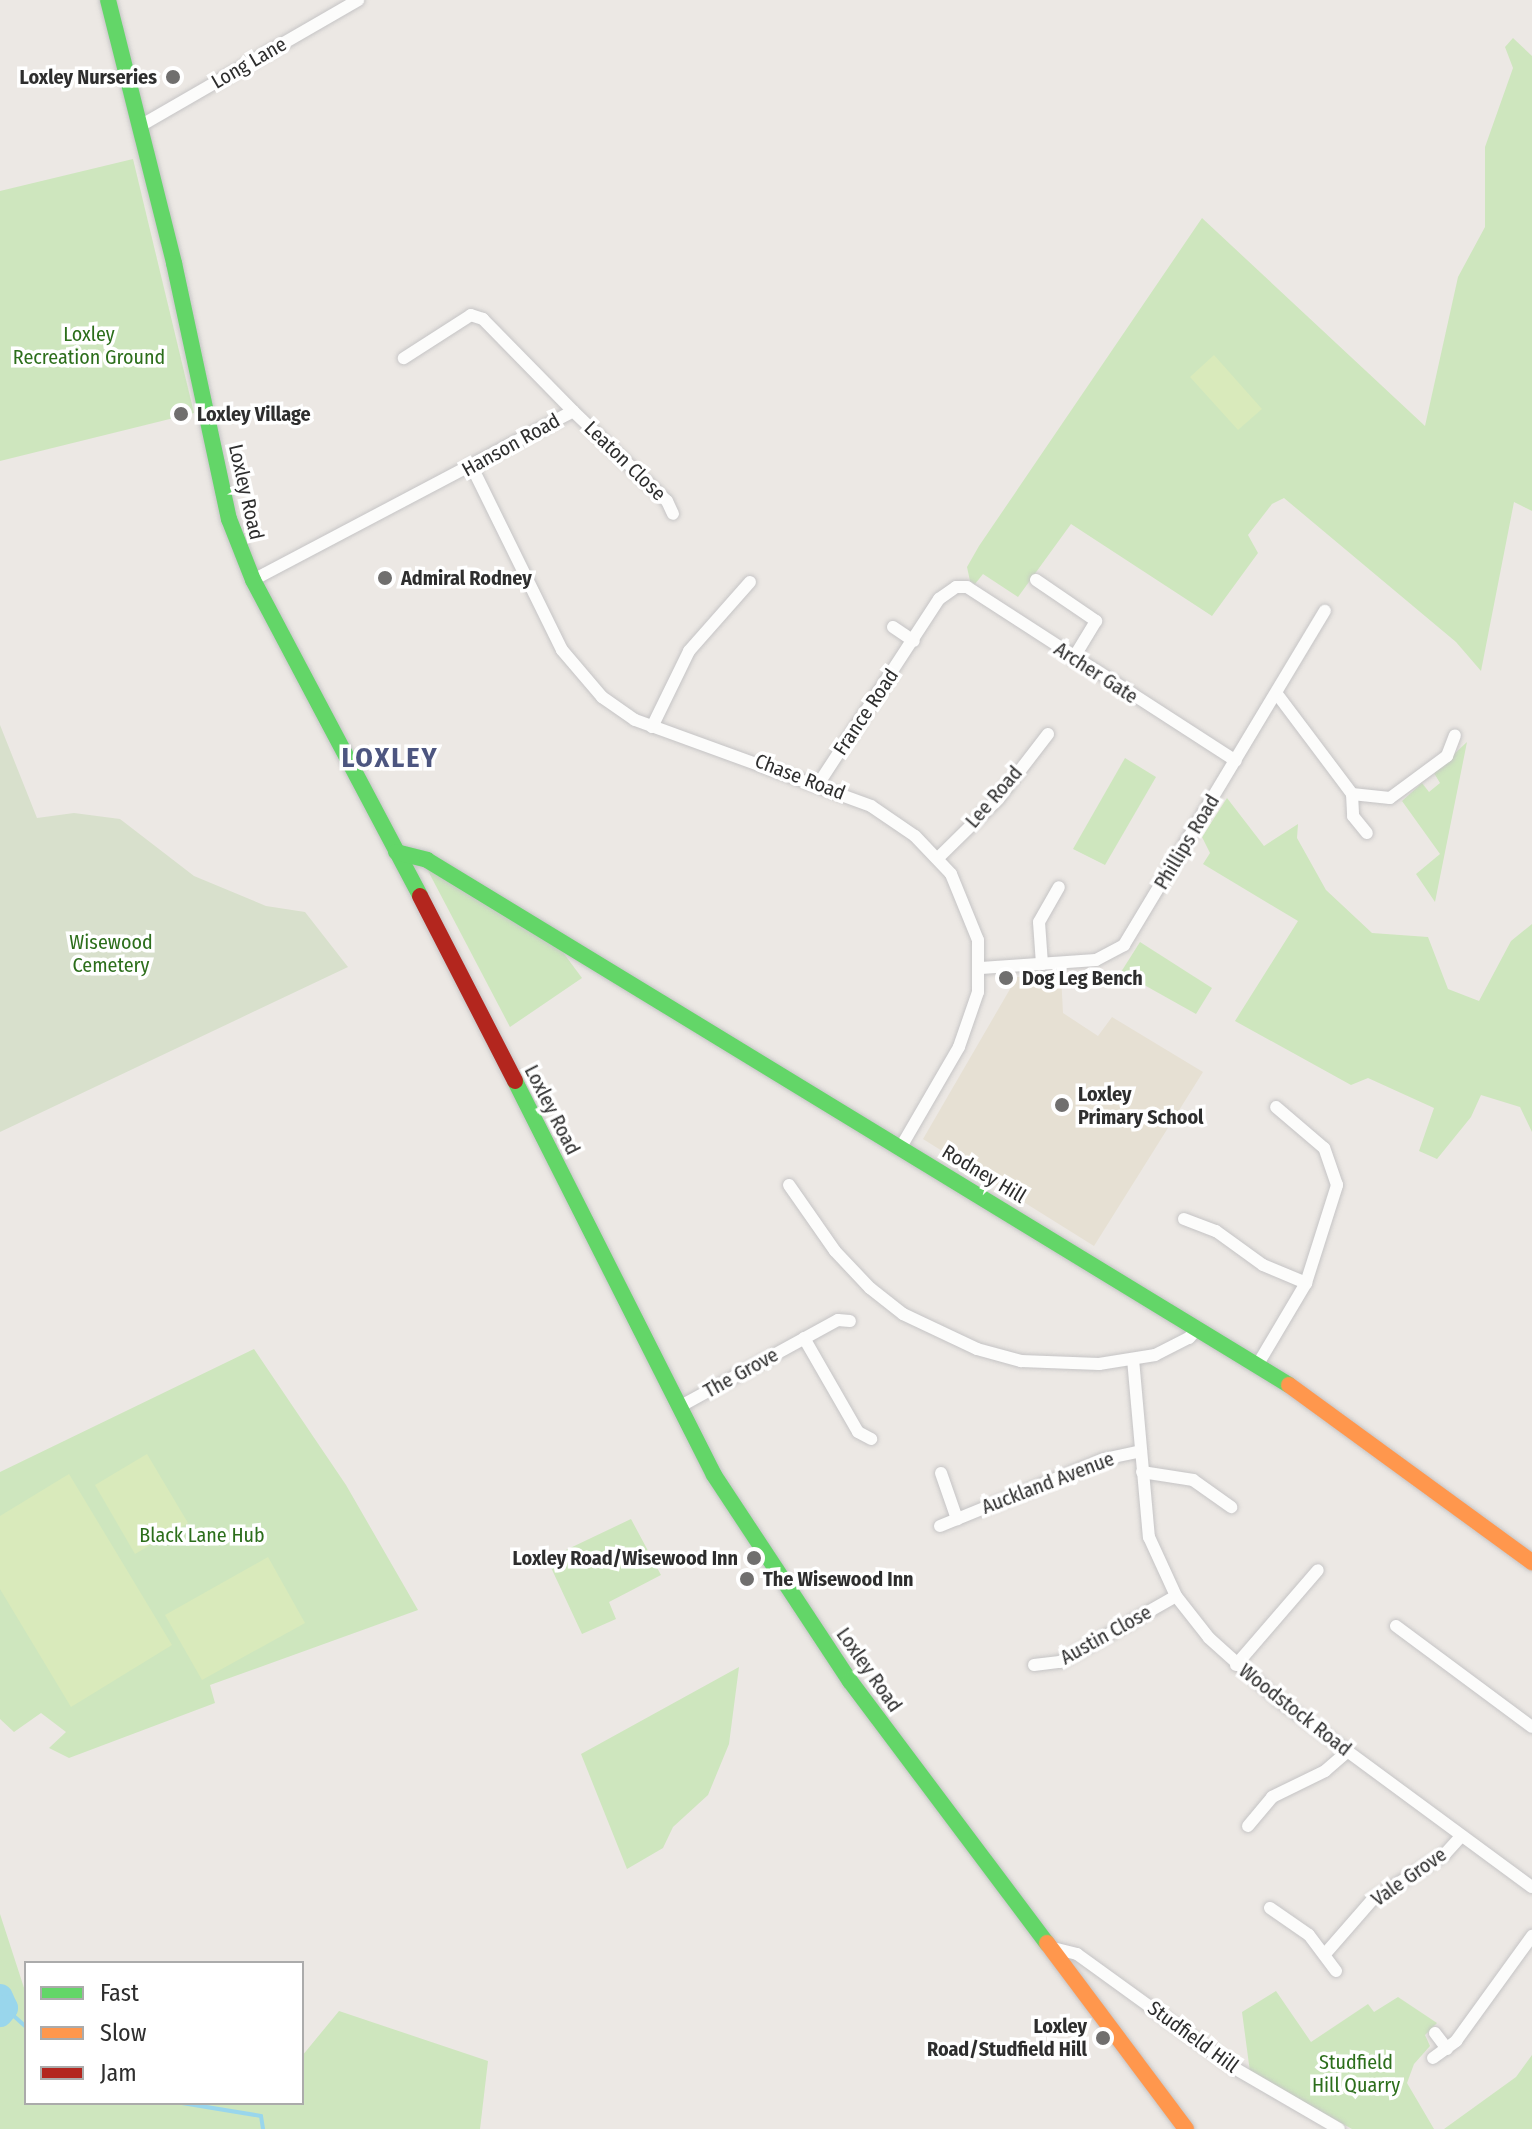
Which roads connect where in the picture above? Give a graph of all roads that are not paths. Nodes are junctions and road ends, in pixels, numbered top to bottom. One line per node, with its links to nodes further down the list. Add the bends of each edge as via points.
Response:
1 (108, 0): 3 (main road, Loxley Road)
2 (358, 0): 3 (street, Long Lane)
3 (140, 126): 8 (main road, Loxley Road, via 229,519)
4 (404, 358): 5 (street, Hanson Road, via 471,315 483,319)
5 (573, 411): 6 (street, Hanson Road); 7 (street, Leaton Close, via 667,501)
6 (472, 467): 8 (street, Hanson Road); 19 (street, Chase Road, via 572,668 617,710)
7 (673, 514)
8 (253, 580): 26 (main road, Loxley Road)
9 (1036, 580): 14 (street)
10 (750, 582): 19 (street, via 689,651)
11 (956, 587): 16 (street, France Road, via 939,599); 17 (street, Archer Gate, via 967,587)
12 (1325, 611): 18 (street, Phillips Road)
13 (1109, 614): 14 (street)
14 (1096, 621): 17 (street)
15 (893, 627): 16 (street)
16 (914, 641): 23 (street, France Road)
17 (1073, 659): 22 (street, Archer Gate)
18 (1277, 694): 22 (street, Phillips Road); 24 (street)
19 (652, 727): 23 (street, Chase Road)
20 (1048, 734): 27 (street, Lee Road, via 998,799)
21 (1455, 735): 24 (street, via 1447,756 1390,798)
22 (1236, 761): 29 (street, Phillips Road, via 1124,945 1104,959)
23 (819, 783): 27 (street, Chase Road, via 895,820)
24 (1352, 794): 25 (street, via 1353,816)
25 (1367, 833)
26 (396, 852): 32 (main road, Rodney Hill, via 427,860); 41 (main road, Loxley Road)
27 (938, 858): 30 (street, Chase Road, via 964,896)
28 (1059, 887): 29 (street, via 1039,922)
29 (1042, 964): 30 (street, Phillips Road)
30 (981, 968): 32 (street, Chase Road, via 972,1017 959,1047)
31 (1276, 1107): 35 (street, via 1324,1148 1336,1172 1337,1185)
32 (901, 1147): 37 (main road, Rodney Hill)
33 (789, 1185): 39 (street, via 861,1280 938,1334 1021,1361 1074,1365)
34 (1184, 1219): 35 (street, via 1216,1231 1263,1265)
35 (1306, 1283): 40 (street)
36 (850, 1321): 38 (street, The Grove, via 838,1320)
37 (1198, 1328): 39 (street, via 1177,1345); 40 (main road, Rodney Hill)
38 (804, 1338): 41 (street, The Grove); 42 (street, via 858,1432)
39 (1133, 1359): 43 (street, Woodstock Road)
40 (1258, 1364): 49 (main road, Rodney Hill, via 1376,1444)
41 (679, 1407): 62 (main road, Loxley Road, via 714,1475 850,1681)
42 (871, 1439)
43 (1141, 1451): 44 (street, Woodstock Road); 47 (street, Auckland Avenue, via 1104,1459)
44 (1142, 1472): 46 (street, via 1193,1480); 51 (street, Woodstock Road, via 1149,1537)
45 (941, 1473): 47 (street, Auckland Avenue)
46 (1231, 1507)
47 (957, 1519): 48 (street, Auckland Avenue)
48 (940, 1526)
49 (1532, 1562)
50 (1318, 1570): 54 (street)
51 (1176, 1596): 53 (street, Austin Close, via 1060,1662); 54 (street, Woodstock Road)
52 (1396, 1626): 55 (street)
53 (1034, 1665)
54 (1236, 1665): 56 (street, Woodstock Road)
55 (1532, 1727)
56 (1347, 1752): 57 (street, via 1325,1771 1272,1797); 58 (street, Woodstock Road)
57 (1248, 1826)
58 (1461, 1836): 59 (street, Woodstock Road); 63 (street, Vale Grove, via 1445,1854 1373,1899)
59 (1532, 1887)
60 (1270, 1908): 63 (street, via 1309,1935)
61 (1532, 1936): 66 (street)
62 (1049, 1947): 68 (main road, Loxley Road); 69 (street, Studfield Hill, via 1077,1954 1236,2069)
63 (1325, 1954): 64 (street)
64 (1336, 1971)
65 (1435, 2033): 66 (street)
66 (1447, 2049): 67 (street)
67 (1433, 2058)
68 (1186, 2129)
69 (1339, 2129)

